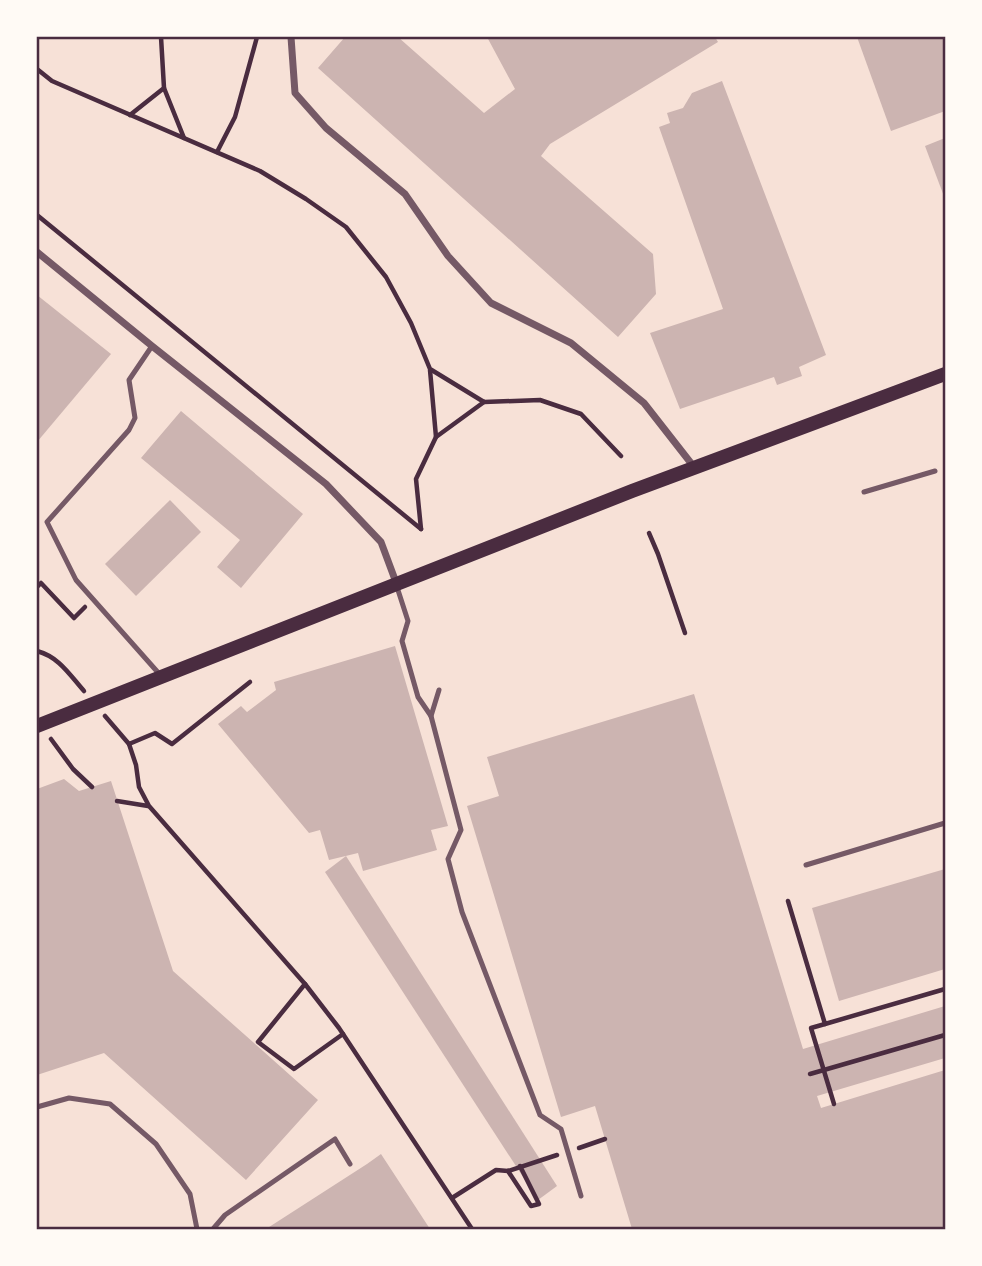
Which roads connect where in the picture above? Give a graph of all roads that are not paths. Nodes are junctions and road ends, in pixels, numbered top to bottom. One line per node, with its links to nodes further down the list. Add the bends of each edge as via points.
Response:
1 (291, 37): 5 (street, via 295,93 326,128 405,194 448,256 491,303 571,343 644,403)
2 (37, 252): 3 (street)
3 (152, 346): 8 (street, via 326,484 381,541); 9 (lane, via 129,380 135,418 129,430 47,522 76,580)
4 (945, 373): 5 (main road)
5 (694, 468): 8 (main road)
6 (935, 471): 7 (lane)
7 (864, 492)
8 (397, 585): 9 (main road); 11 (lane, via 408,621 402,641 418,697)
9 (162, 677): 12 (main road)
10 (439, 690): 11 (lane)
11 (431, 716): 17 (lane, via 461,830 448,859 462,912 540,1115 561,1129)
12 (37, 726)
13 (945, 823): 14 (lane)
14 (806, 865)
15 (37, 1107): 18 (lane, via 69,1098 110,1104 156,1144 190,1194)
16 (350, 1164): 19 (lane, via 335,1139 225,1214)
17 (581, 1196)
18 (197, 1229)
19 (213, 1229)

